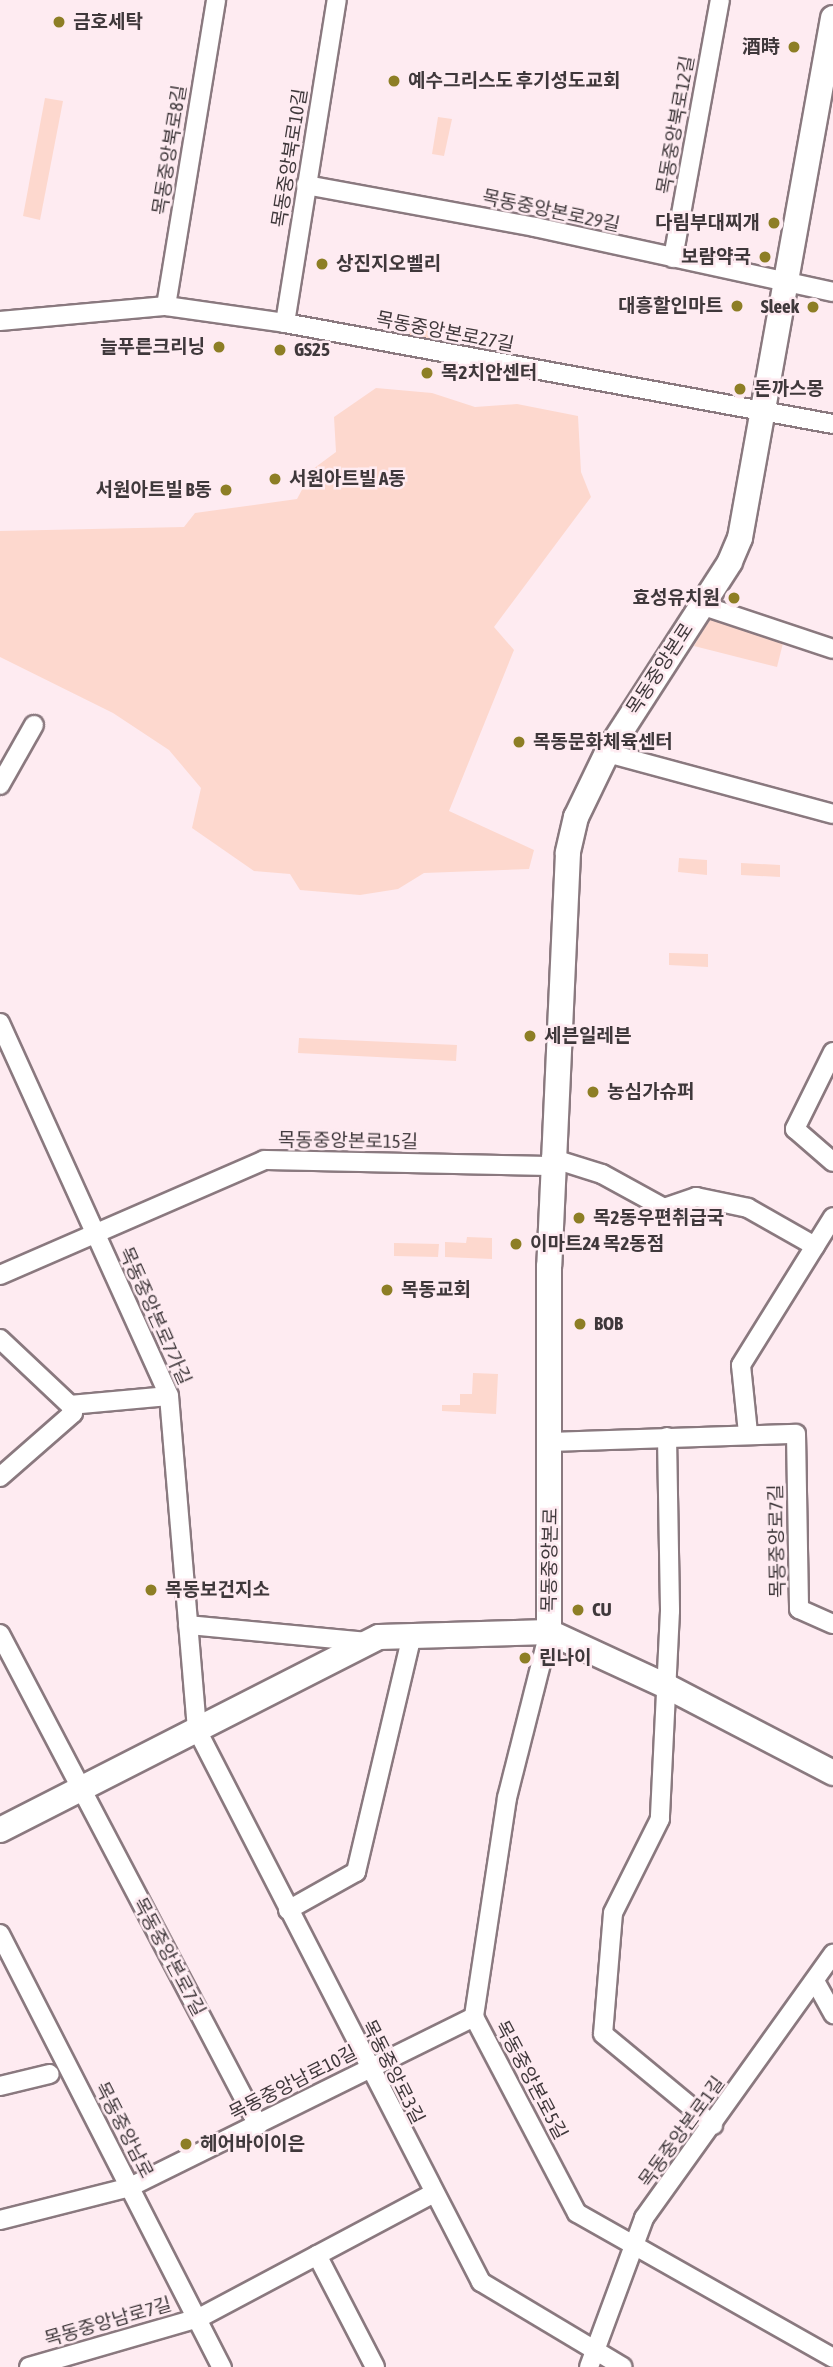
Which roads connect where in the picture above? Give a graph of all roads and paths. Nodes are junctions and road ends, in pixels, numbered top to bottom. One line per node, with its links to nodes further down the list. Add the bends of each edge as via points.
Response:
1 (216, 0): 9 (street, 목동중앙북로8길)
2 (337, 0): 5 (street, 목동중앙북로10길)
3 (720, 0): 6 (street, 목동중앙북로12길)
4 (833, 18): 7 (street, 목동중앙본로)
5 (306, 185): 6 (street, 목동중앙본로29길); 11 (street, 목동중앙북로10길)
6 (673, 258): 7 (street, 목동중앙본로29길)
7 (785, 283): 8 (street, 목동중앙본로29길); 12 (street, 목동중앙본로)
8 (833, 292)
9 (166, 306): 10 (street); 11 (street)
10 (0, 321)
11 (285, 323): 12 (street, 목동중앙본로27길)
12 (763, 413): 13 (street, 목동중앙본로27길); 14 (street, 목동중앙본로, via 740,538)
13 (833, 424)
14 (701, 605): 15 (street); 17 (street, 목동중앙본로)
15 (833, 649)
16 (34, 724): 18 (street)
17 (607, 753): 19 (street); 22 (street, 목동중앙본로, via 580,800 568,853)
18 (0, 785)
19 (833, 814)
20 (0, 1023): 25 (street, 목동중앙본로7가길)
21 (833, 1052): 23 (street, via 795,1129)
22 (551, 1162): 25 (street, 목동중앙본로15길, via 264,1160); 26 (street, via 602,1174 664,1208 696,1196 748,1208); 33 (street, 목동중앙본로)
23 (833, 1162)
24 (833, 1216): 26 (street)
25 (96, 1234): 27 (street, 목동중앙본로15길); 29 (street, 목동중앙본로7가길)
26 (815, 1246): 31 (street, via 741,1365)
27 (0, 1275)
28 (0, 1339): 30 (street)
29 (169, 1396): 30 (street); 35 (street, 목동중앙본로7가길)
30 (70, 1405): 34 (street, via 73,1413)
31 (748, 1433): 32 (street); 36 (street, 목동중앙로7길, via 796,1434 799,1609)
32 (667, 1437): 33 (street); 41 (street)
33 (551, 1442): 37 (street, 목동중앙본로)
34 (0, 1476)
35 (188, 1625): 40 (street); 42 (street, 목동중앙본로7가길)
36 (833, 1625)
37 (549, 1632): 39 (street); 41 (street, 목동중앙본로); 52 (street, 목동중앙본로5길, via 507,1798)
38 (0, 1634): 44 (street, 목동중앙본로7길)
39 (412, 1636): 40 (street); 46 (street, via 356,1872)
40 (370, 1642): 42 (street)
41 (668, 1687): 43 (street, 목동중앙본로); 57 (street, via 660,1819 613,1913 603,2034)
42 (197, 1730): 44 (street); 46 (street, 목동중앙로3길)
43 (833, 1773)
44 (80, 1790): 45 (street); 56 (street, 목동중앙본로7길)
45 (0, 1830)
46 (288, 1910): 53 (street, 목동중앙로3길)
47 (0, 1934): 49 (street, 목동중앙남로)
48 (833, 1954): 50 (street, 목동중앙본로1길)
49 (7, 1962): 58 (street, 목동중앙남로)
50 (815, 1981): 51 (street); 57 (street, 목동중앙본로1길)
51 (833, 2014)
52 (474, 2017): 53 (street, 목동중앙남로10길); 61 (street, 목동중앙본로5길, via 577,2213)
53 (368, 2069): 56 (street, 목동중앙남로10길); 59 (street, 목동중앙로3길)
54 (50, 2074): 55 (street)
55 (0, 2086)
56 (258, 2124): 58 (street, 목동중앙남로10길)
57 (713, 2125): 61 (street, 목동중앙본로1길, via 644,2218)
58 (130, 2187): 60 (street, 목동중앙남로10길); 63 (street, 목동중앙남로)
59 (432, 2194): 62 (street); 64 (street, 목동중앙로3길, via 481,2282)
60 (0, 2220)
61 (633, 2242): 64 (street, 목동중앙본로1길); 65 (street, 목동중앙본로5길)
62 (317, 2255): 63 (street); 68 (street)
63 (199, 2318): 66 (street, 목동중앙남로7길); 67 (street, 목동중앙남로)
64 (597, 2351): 69 (street, 목동중앙본로1길); 70 (street, 목동중앙로3길)
65 (833, 2358)
66 (29, 2367)
67 (222, 2367)
68 (375, 2367)
69 (589, 2367)
70 (623, 2367)

